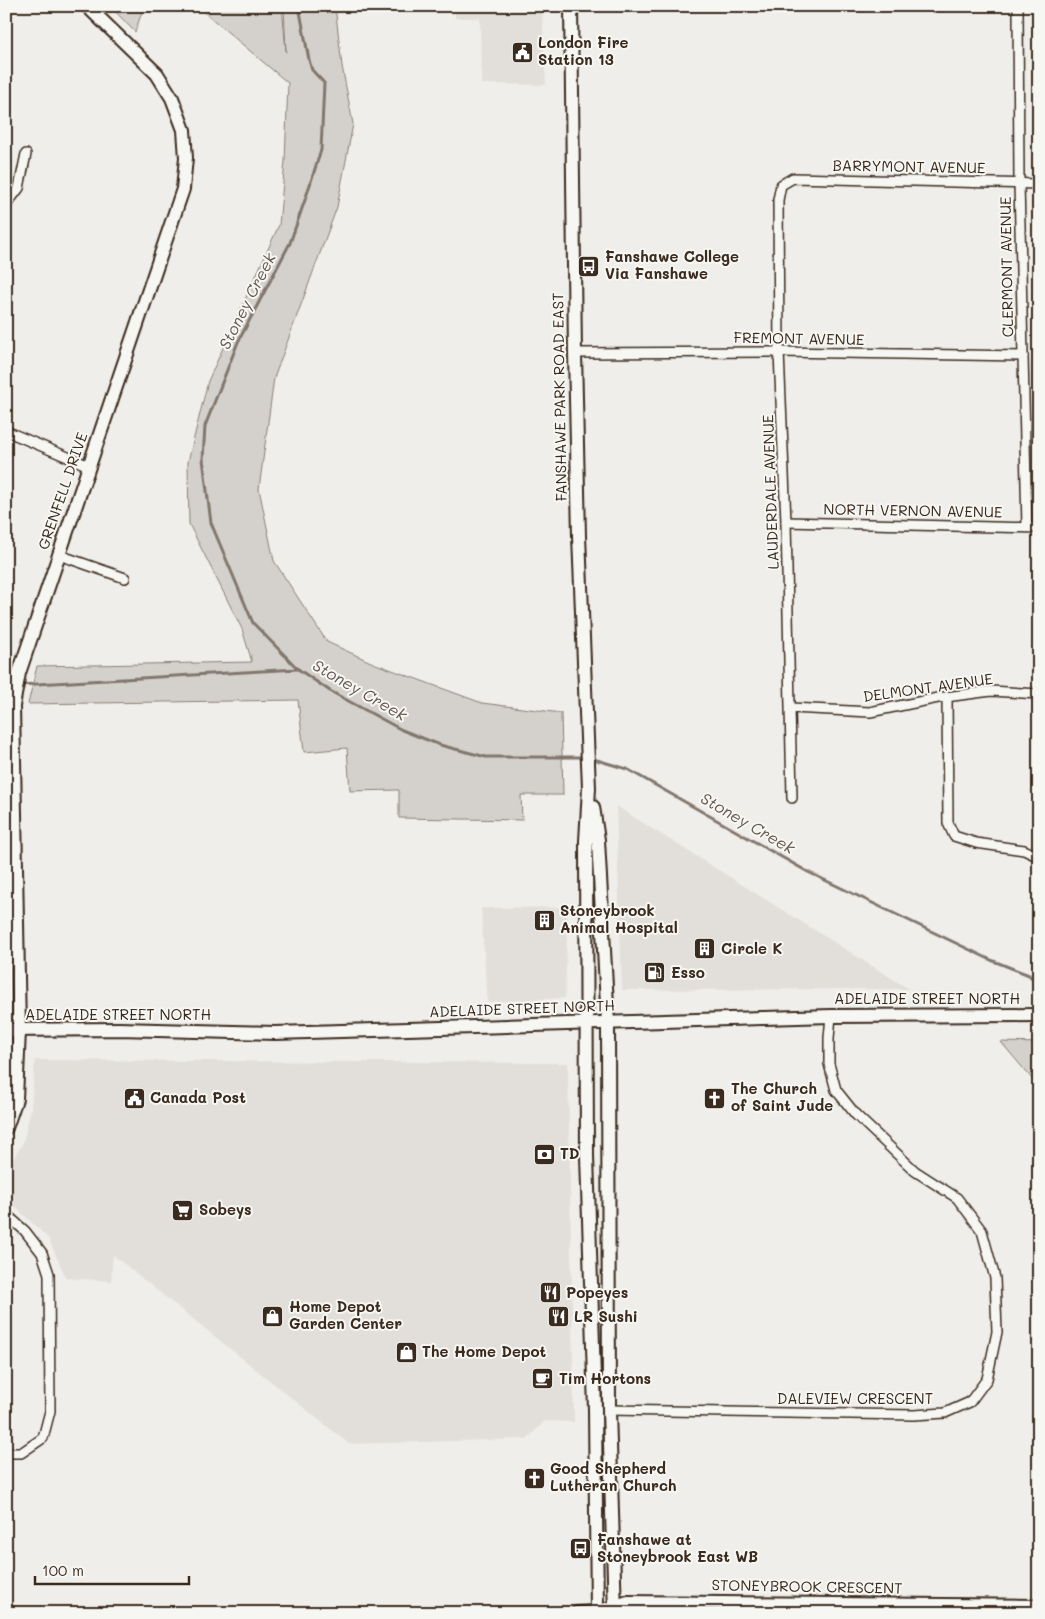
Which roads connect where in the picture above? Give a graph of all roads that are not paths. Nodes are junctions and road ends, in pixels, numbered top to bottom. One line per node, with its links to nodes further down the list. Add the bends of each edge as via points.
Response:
1 (87, 6): 13 (main road, GRENFELL DRIVE, via 157,74 172,98 184,130 186,158 183,189)
2 (571, 6): 10 (main road, FANSHAWE PARK ROAD EAST)
3 (1018, 6): 5 (street, CLERMONT AVENUE)
4 (26, 154): 8 (street, via 19,188)
5 (1020, 183): 6 (street, BARRYMONT AVENUE); 7 (street, BARRYMONT AVENUE, via 793,178); 11 (street, CLERMONT AVENUE)
6 (1039, 184)
7 (780, 185): 9 (street, LAUDERDALE AVENUE)
8 (6, 205)
9 (779, 352): 10 (street, FREMONT AVENUE); 11 (street, FREMONT AVENUE); 14 (street, LAUDERDALE AVENUE)
10 (575, 353): 22 (main road, FANSHAWE PARK ROAD EAST)
11 (1023, 356): 15 (street, CLERMONT AVENUE)
12 (6, 431): 13 (street)
13 (89, 466): 17 (main road, GRENFELL DRIVE)
14 (786, 522): 15 (street, NORTH VERNON AVENUE); 21 (street, LAUDERDALE AVENUE)
15 (1027, 527): 16 (street, NORTH VERNON AVENUE)
16 (1039, 528)
17 (59, 555): 18 (street); 25 (main road, GRENFELL DRIVE, via 19,673 13,706)
18 (125, 578)
19 (1039, 694): 20 (street, DELMONT AVENUE, via 991,691)
20 (947, 697): 21 (street, DELMONT AVENUE, via 870,712); 24 (street, via 948,823 954,836 976,844 1024,850)
21 (791, 708): 23 (street, LAUDERDALE AVENUE)
22 (589, 788): 28 (main road, FANSHAWE PARK ROAD EAST, via 598,840); 29 (main road, FANSHAWE PARK ROAD EAST, via 586,841)
23 (792, 798)
24 (1039, 856)
25 (11, 870): 30 (main road, GRENFELL DRIVE)
26 (1039, 1015): 27 (main road, ADELAIDE STREET NORTH)
27 (831, 1016): 28 (main road, ADELAIDE STREET NORTH); 33 (street, DALEVIEW CRESCENT, via 829,1064 836,1090 856,1115 915,1171 957,1198 982,1231 995,1278 997,1332 987,1379 970,1402 945,1413)
28 (608, 1023): 29 (main road, ADELAIDE STREET NORTH); 33 (main road, FANSHAWE PARK ROAD EAST)
29 (588, 1024): 30 (main road, ADELAIDE STREET NORTH, via 275,1033); 37 (main road, FANSHAWE PARK ROAD EAST)
30 (13, 1030): 31 (main road, GRENFELL DRIVE, via 16,1099)
31 (6, 1128)
32 (6, 1214): 34 (street, via 42,1253 49,1274 50,1411 43,1438 21,1453)
33 (609, 1410): 36 (main road, FANSHAWE PARK ROAD EAST)
34 (6, 1453)
35 (1039, 1606): 36 (main road, STONEYBROOK CRESCENT, via 628,1602)
36 (614, 1609): 37 (main road, STONEYBROOK CRESCENT)
37 (597, 1612): 38 (main road, STONEYBROOK CRESCENT)
38 (576, 1613)

